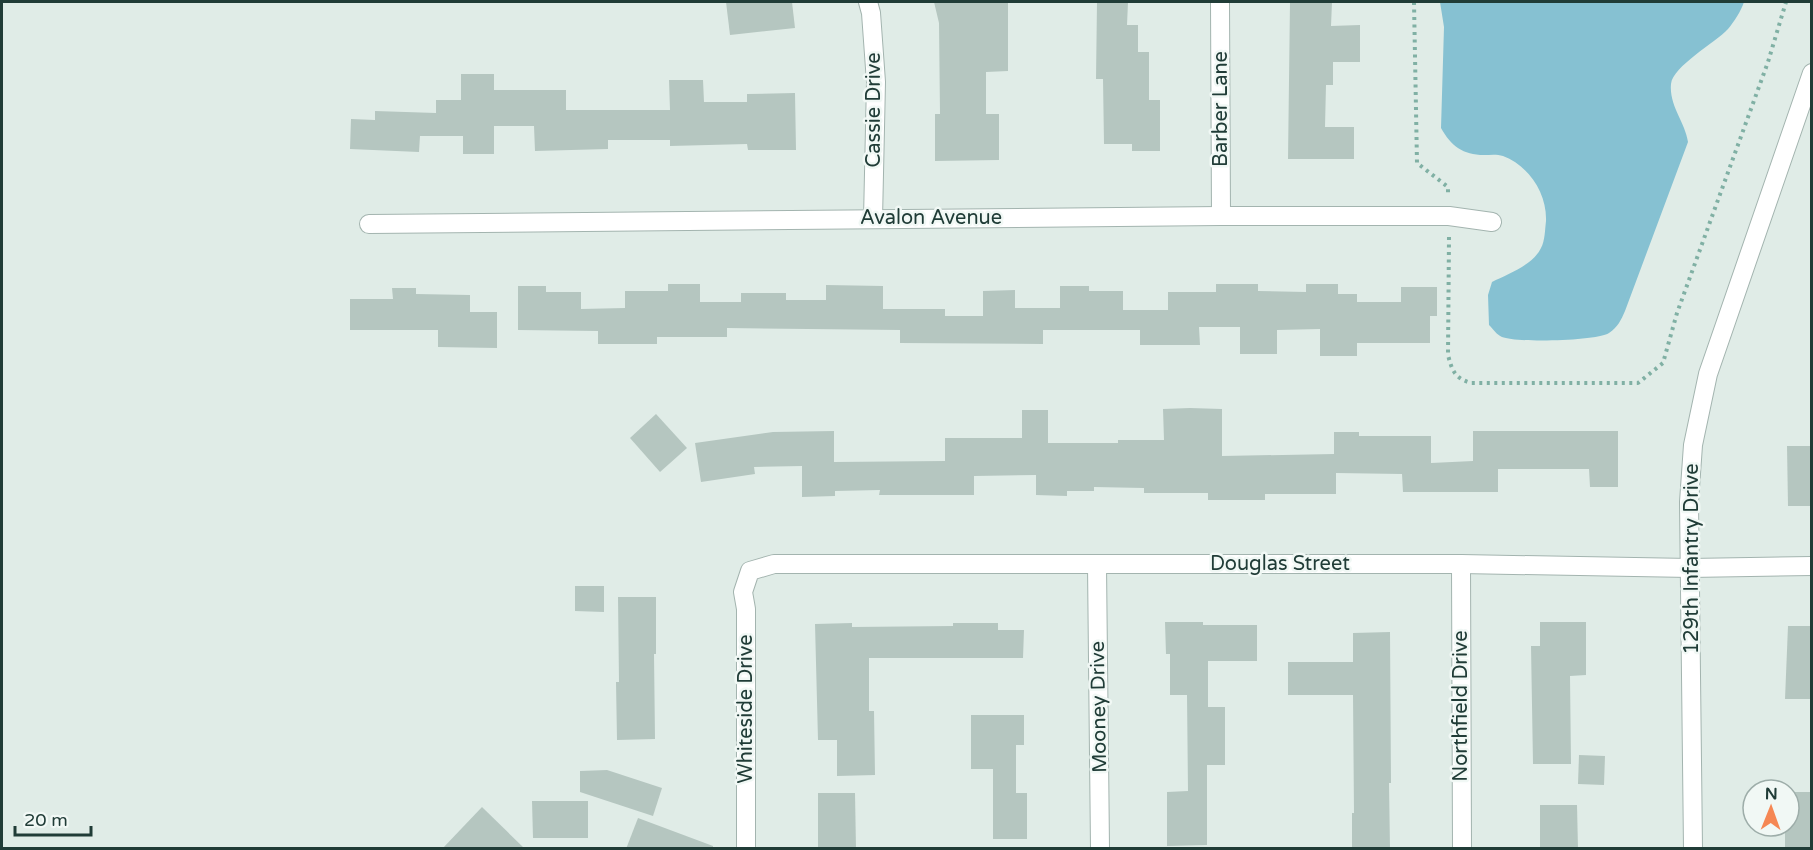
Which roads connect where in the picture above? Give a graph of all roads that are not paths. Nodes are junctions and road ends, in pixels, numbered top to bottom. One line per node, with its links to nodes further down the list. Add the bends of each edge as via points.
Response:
1 (868, 2): 5 (street, Cassie Drive, via 876,82)
2 (1220, 2): 4 (street, Barber Lane)
3 (1812, 73): 11 (street, 129th Infantry Drive, via 1708,374 1693,445)
4 (1221, 216): 5 (street, Avalon Avenue); 6 (street, Avalon Avenue, via 1449,216)
5 (873, 219): 7 (street, Avalon Avenue)
6 (1491, 222)
7 (369, 224)
8 (1461, 564): 9 (street, Douglas Street); 11 (street, Douglas Street); 15 (street, Northfield Drive)
9 (1097, 565): 12 (street, Douglas Street, via 774,564); 14 (street, Mooney Drive)
10 (1812, 566): 11 (street, Douglas Street)
11 (1690, 568): 16 (street, 129th Infantry Drive)
12 (750, 571): 13 (street, Whiteside Drive, via 743,592)
13 (746, 849)
14 (1100, 849)
15 (1462, 849)
16 (1693, 849)

